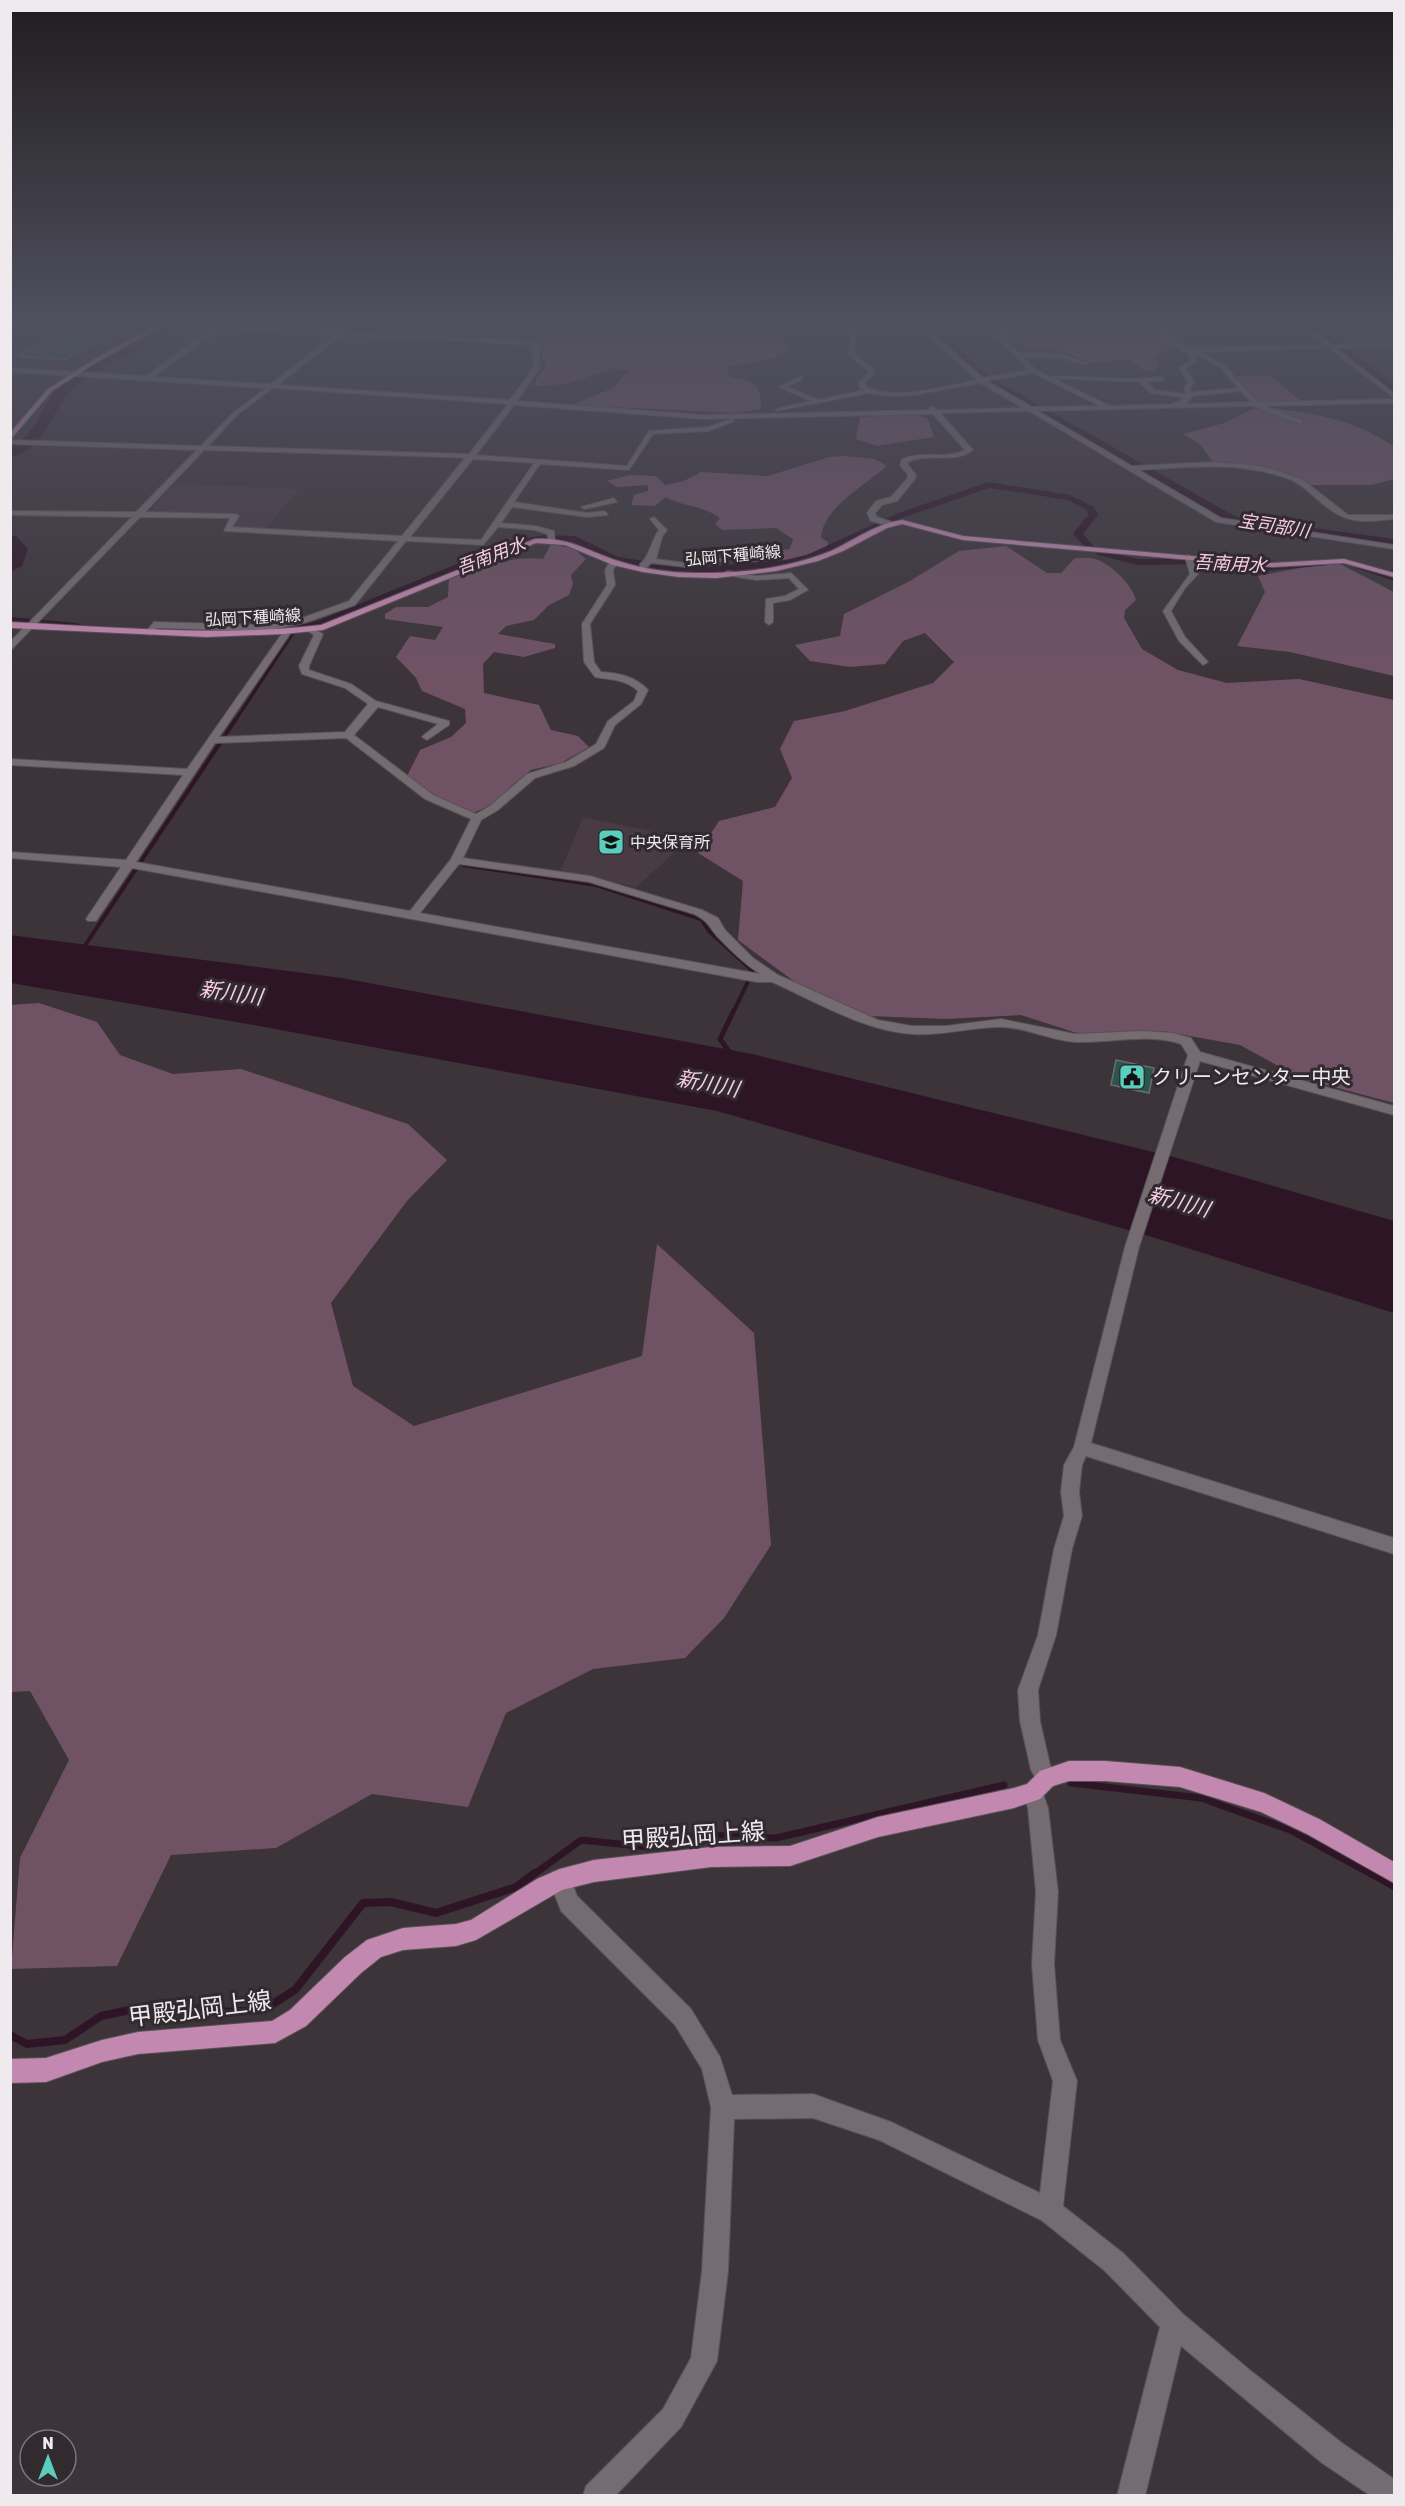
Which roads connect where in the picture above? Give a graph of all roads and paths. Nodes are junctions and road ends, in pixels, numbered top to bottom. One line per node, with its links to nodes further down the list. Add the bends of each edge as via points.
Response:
1 (13, 440): 7 (street)
2 (211, 440): 7 (street)
3 (486, 440): 8 (street)
4 (646, 440): 9 (street, via 629,468)
5 (960, 440): 19 (street, via 969,450 954,456 918,456 905,462 911,479 894,499 879,503 871,513 880,522)
6 (1085, 440): 10 (street)
7 (204, 447): 8 (street); 16 (street)
8 (472, 457): 9 (street); 21 (street)
9 (538, 462): 12 (street)
10 (1133, 468): 17 (street, via 1244,464 1310,486 1341,515 1352,519); 23 (street, via 1226,522)
11 (614, 500): 13 (street)
12 (510, 504): 13 (street); 20 (street)
13 (559, 511): 15 (street)
14 (10, 513): 16 (street)
15 (605, 513)
16 (141, 514): 21 (street, via 235,516 227,529); 30 (street)
17 (1395, 517)
18 (654, 519): 27 (street, via 663,530 652,558)
19 (890, 524): 25 (main road, 弘岡下種崎線, via 921,524 941,534 963,538); 28 (main road, 弘岡下種崎線, via 807,561)
20 (497, 525): 21 (street, via 483,543); 22 (street, via 536,528 551,533)
21 (407, 537): 33 (street, via 352,603)
22 (553, 538): 26 (main road, 弘岡下種崎線, via 577,544); 33 (main road, 弘岡下種崎線, via 523,544 444,579)
23 (1395, 547)
24 (724, 560): 27 (street, via 686,565)
25 (1190, 560): 29 (main road, 弘岡下種崎線, via 1291,565 1344,561); 37 (street, via 1194,574 1179,587 1167,611 1189,649)
26 (614, 562): 27 (main road, 弘岡下種崎線); 44 (street, via 609,570 611,585 586,624 589,662 598,675 622,676 636,682 643,690 638,702 611,723 600,746 570,765 531,776)
27 (645, 564): 28 (main road, 弘岡下種崎線, via 678,575)
28 (728, 573): 31 (street, via 756,578 791,575 804,590 768,601)
29 (1395, 575)
30 (35, 622): 32 (main road, 弘岡下種崎線); 34 (main road, 弘岡下種崎線); 36 (street)
31 (769, 622)
32 (10, 625)
33 (309, 626): 34 (street); 35 (main road, 弘岡下種崎線); 38 (street, via 319,634 303,666 305,672 348,686)
34 (151, 630): 35 (main road, 弘岡下種崎線)
35 (286, 634): 41 (street)
36 (10, 648)
37 (1203, 662)
38 (373, 703): 39 (street); 40 (street, via 446,723)
39 (348, 735): 41 (street); 44 (street, via 429,797)
40 (427, 737)
41 (213, 740): 43 (street)
42 (10, 762): 43 (street)
43 (190, 772): 47 (street)
44 (477, 818): 46 (street)
45 (10, 855): 47 (street)
46 (456, 860): 48 (street); 50 (street, via 590,879 698,912 714,920 720,932 749,961)
47 (129, 864): 48 (street); 49 (street)
48 (413, 915): 50 (street)
49 (92, 918)
50 (774, 978): 51 (street, via 875,1023 912,1030 1001,1023 1075,1038 1173,1037 1186,1041)
51 (1195, 1055): 52 (street); 53 (street, via 1132,1247)
52 (1395, 1110)
53 (1082, 1447): 54 (street); 55 (street, via 1073,1465 1073,1516 1047,1635 1028,1690)
54 (1395, 1546)
55 (1040, 1785): 56 (main road, 甲殿弘岡上線, via 1069,1771 1180,1777 1264,1803); 57 (main road, 甲殿弘岡上線, via 878,1827 790,1856 711,1857 594,1871); 60 (street, via 1038,1808 1047,1892 1043,1964 1049,2040 1065,2081)
56 (1395, 1873)
57 (560, 1880): 58 (main road, 甲殿弘岡上線, via 476,1929 456,1935 403,1939 375,1948 298,2018 275,2032 138,2043 46,2070); 59 (street, via 569,1903 683,2017 712,2065)
58 (10, 2071)
59 (723, 2107): 60 (street, via 813,2106 883,2130); 63 (street, via 715,2271 704,2361 672,2418)
60 (1050, 2211): 61 (street, via 1114,2262)
61 (1173, 2323): 62 (street, via 1332,2453); 64 (street)
62 (1395, 2495)
63 (596, 2496)
64 (1131, 2496)

